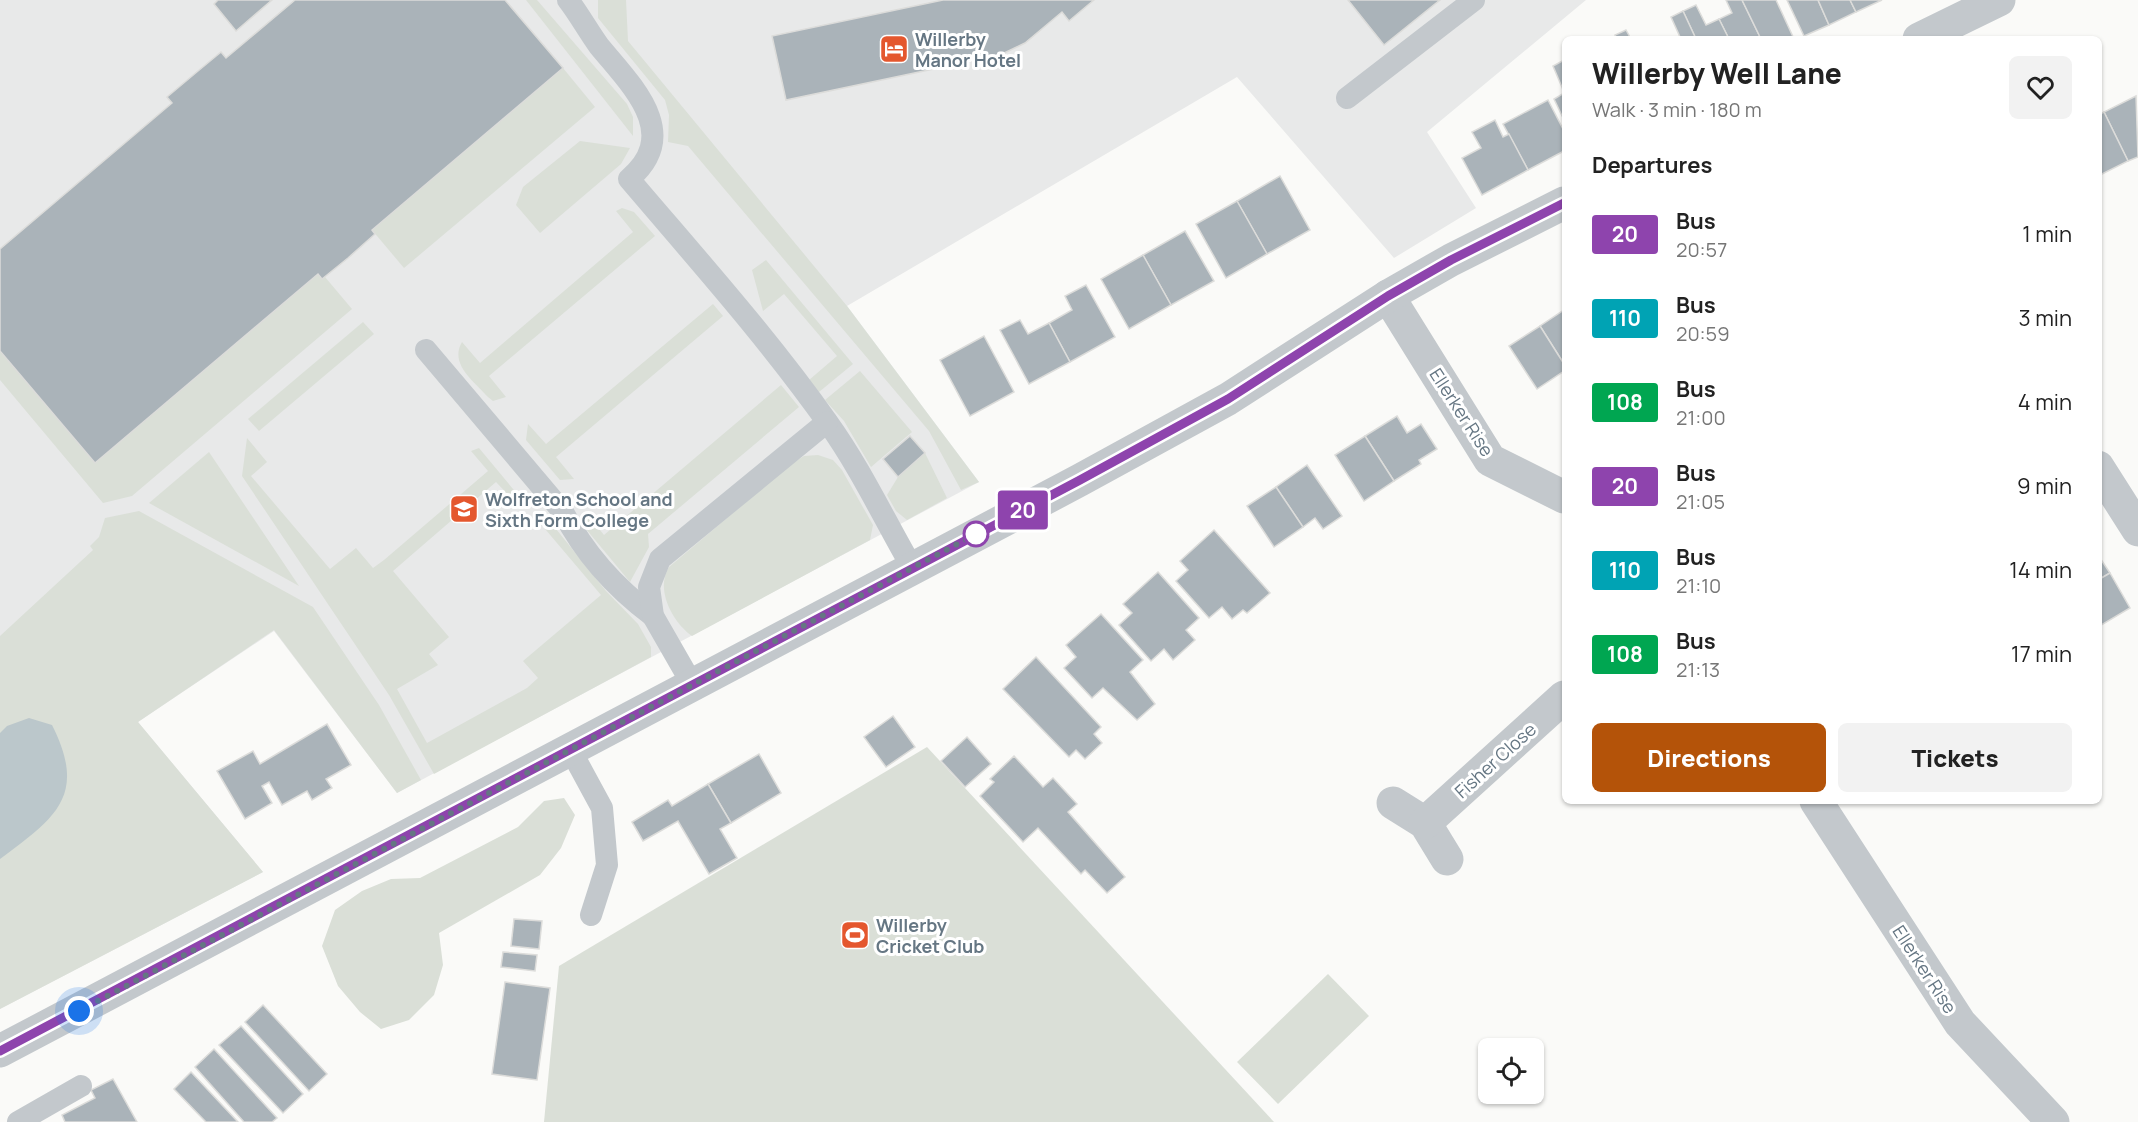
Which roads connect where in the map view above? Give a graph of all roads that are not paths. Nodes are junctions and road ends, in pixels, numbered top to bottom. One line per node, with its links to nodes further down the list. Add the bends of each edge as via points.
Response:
1 (568, 0): 9 (lane, via 649,111 652,128 644,166 629,178 766,339)
2 (1474, 0): 5 (lane)
3 (1999, 0): 4 (street)
4 (1925, 36)
5 (1347, 99)
6 (1562, 204): 7 (street)
7 (1388, 296): 11 (street, Ellerker Rise, via 1490,460); 13 (street, via 1228,399)
8 (426, 350): 14 (lane, via 563,512 573,531 619,588)
9 (827, 422): 13 (lane, via 851,457); 14 (lane, via 660,559 649,587)
10 (2102, 473): 12 (street)
11 (1562, 496)
12 (2138, 530)
13 (913, 569): 15 (street)
14 (653, 616): 15 (lane)
15 (692, 684): 17 (street)
16 (1562, 699): 20 (street, Fisher Close)
17 (570, 750): 22 (lane, via 602,808 607,865); 23 (street)
18 (1393, 803): 20 (street)
19 (1818, 804): 26 (street, Ellerker Rise, via 1960,1023)
20 (1425, 823): 21 (street)
21 (1447, 859)
22 (591, 915)
23 (0, 1051)
24 (81, 1086): 25 (lane)
25 (18, 1122)
26 (2053, 1122)

